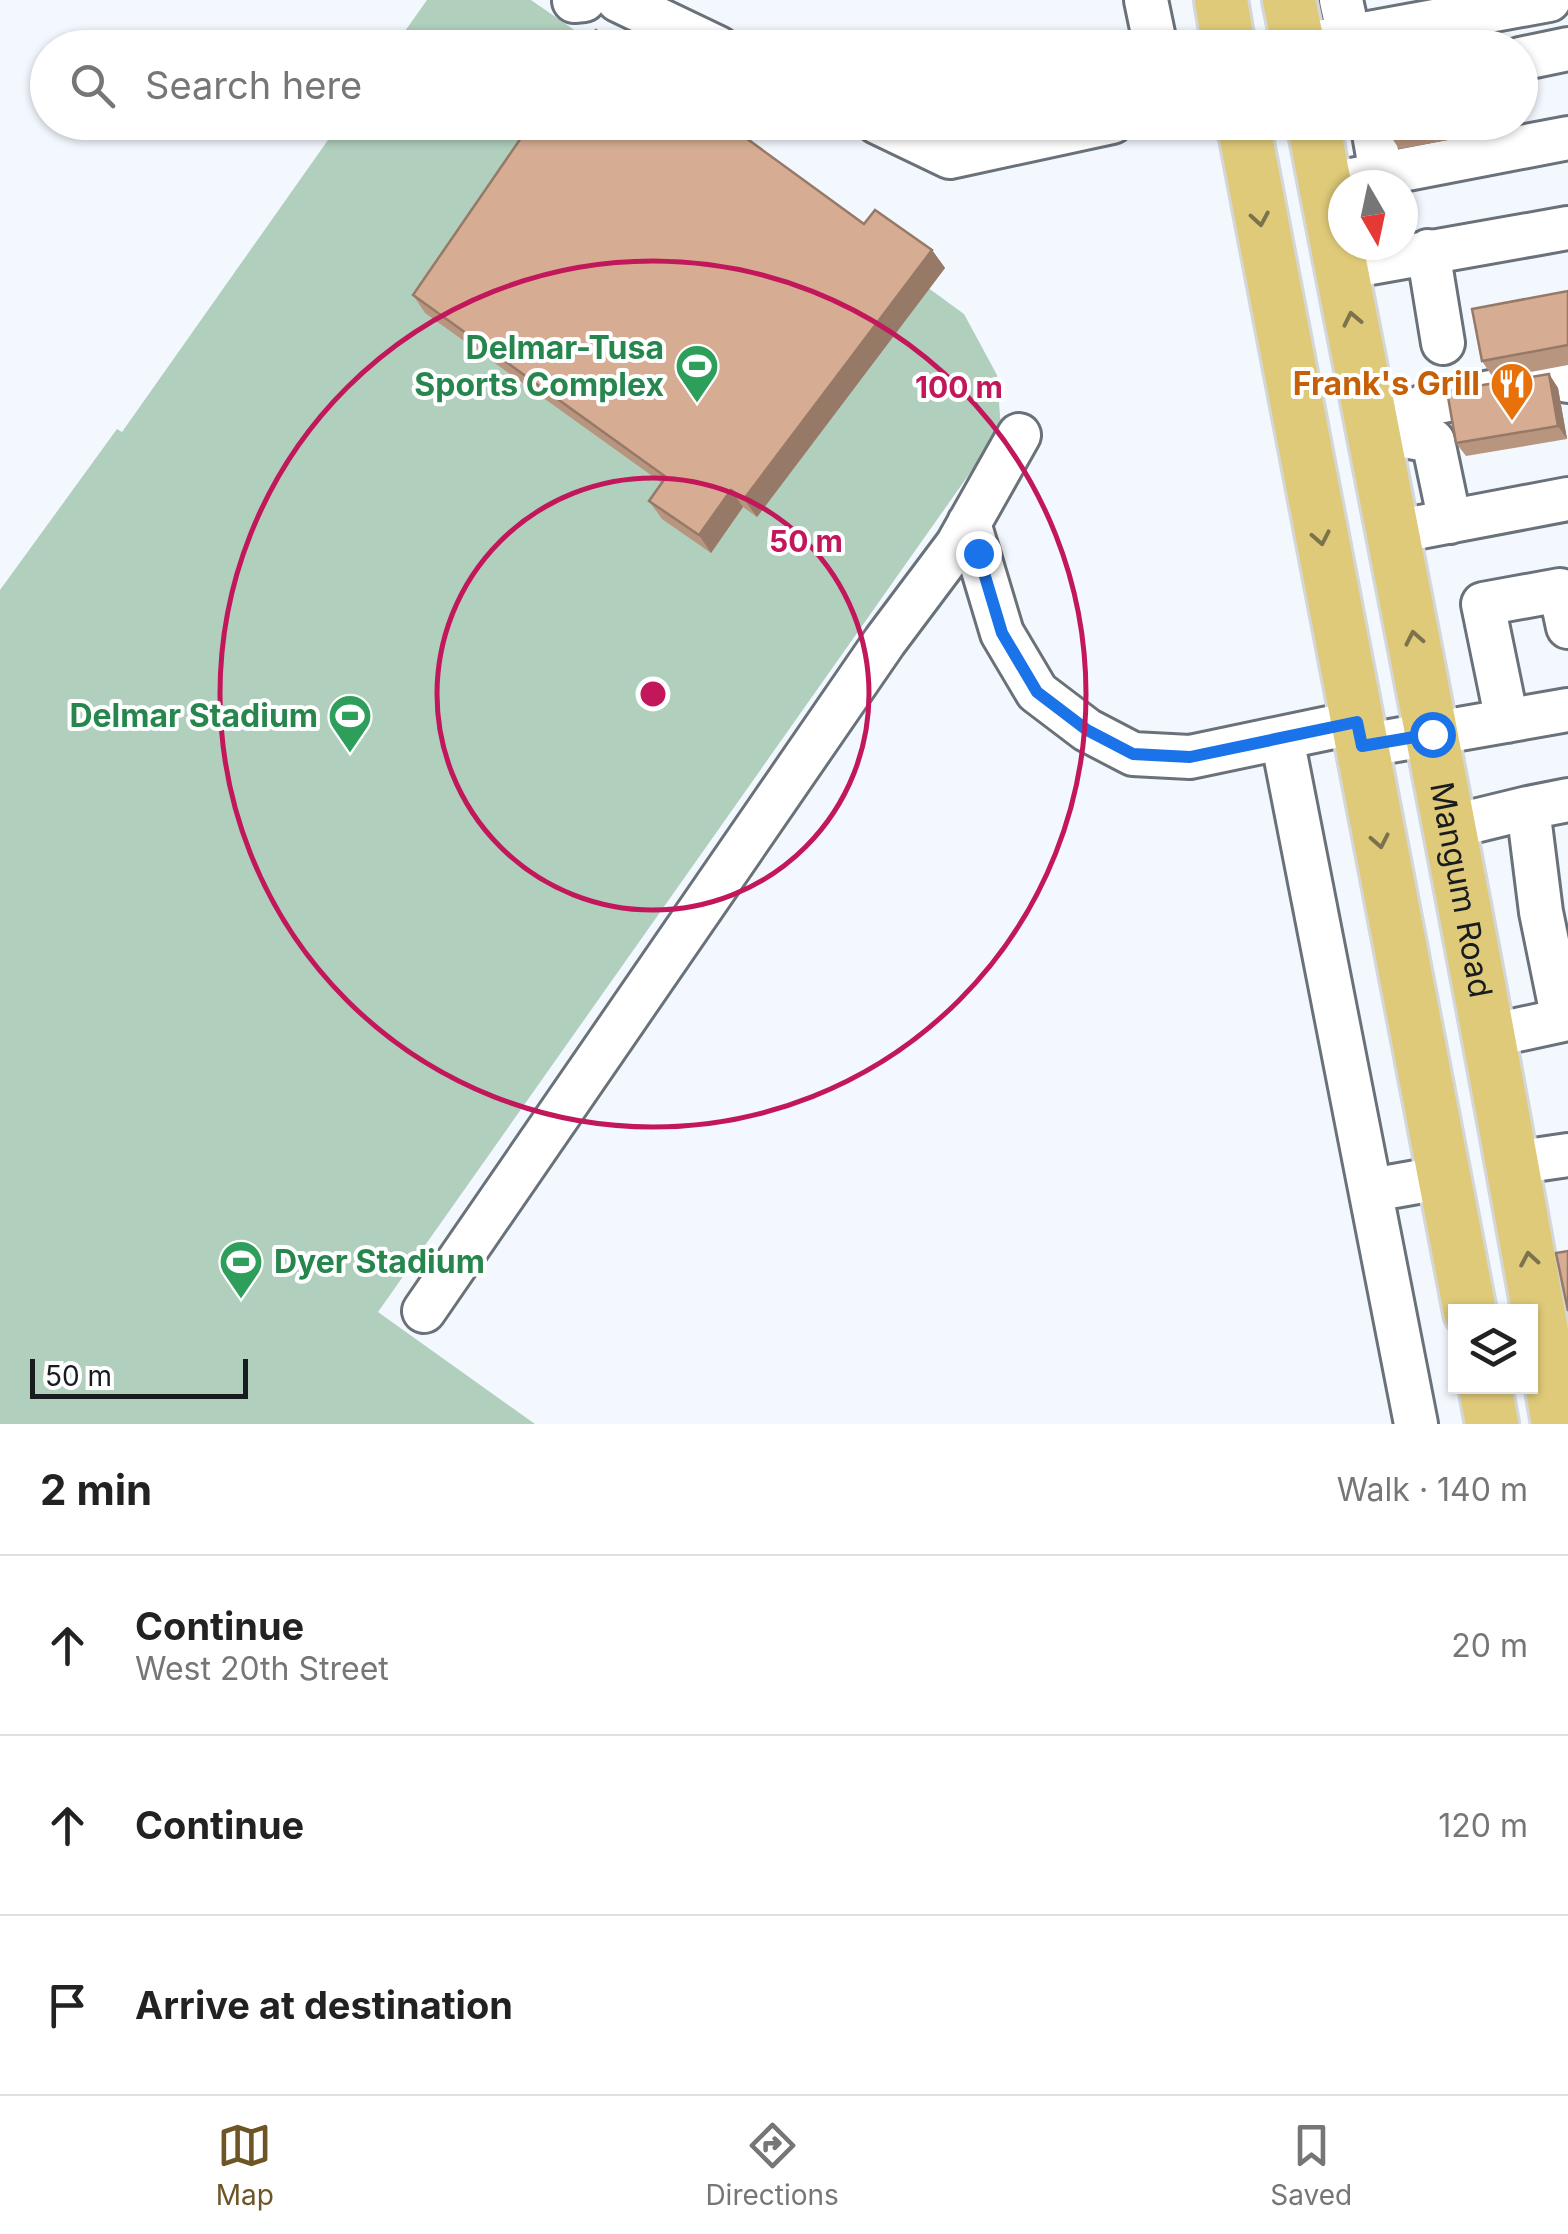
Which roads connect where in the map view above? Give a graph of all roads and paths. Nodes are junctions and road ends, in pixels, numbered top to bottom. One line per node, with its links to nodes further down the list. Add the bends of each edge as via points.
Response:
1 (618, 0): 7 (street)
2 (1146, 0): 8 (street)
3 (1220, 0): 9 (main road)
4 (1289, 0): 10 (main road)
5 (1549, 0): 6 (street)
6 (1345, 18)
7 (680, 30)
8 (1152, 30)
9 (1226, 30)
10 (1295, 30)
11 (1568, 49): 12 (street)
12 (1538, 55)
13 (1568, 138): 20 (street)
14 (915, 140): 15 (street, via 950,157)
15 (1029, 140)
16 (1246, 140): 36 (main road, one-way to 36)
17 (1317, 140): 21 (main road, Mangum Road)
18 (1375, 140): 19 (street)
19 (1380, 170)
20 (1402, 170)
21 (1326, 185): 24 (main road, Mangum Road)
22 (1568, 228): 23 (street)
23 (1428, 252): 24 (street); 25 (street)
24 (1342, 268): 27 (main road, Mangum Road, one-way to 24)
25 (1443, 343)
26 (1568, 381): 27 (street, via 1428,404)
27 (1376, 431): 30 (street, via 1433,441); 32 (main road, Mangum Road)
28 (1019, 435): 31 (street)
29 (1568, 499): 30 (street)
30 (1450, 522): 32 (street)
31 (969, 524): 38 (street, via 1002,633 1037,692 1087,730 1133,754 1190,757); 48 (street)
32 (1394, 532): 37 (main road, Mangum Road, one-way to 32)
33 (1568, 627): 35 (street, via 1560,590 1483,604)
34 (1568, 710): 35 (street)
35 (1506, 721): 37 (street)
36 (1360, 734): 37 (street); 38 (street); 45 (main road, one-way to 45)
37 (1432, 734): 40 (main road, Mangum Road)
38 (1282, 738): 46 (street)
39 (1548, 804): 40 (street); 41 (street, via 1541,912)
40 (1450, 827): 42 (main road, Mangum Road)
41 (1565, 1020): 42 (street)
42 (1489, 1036): 44 (main road, Mangum Road)
43 (1568, 1155): 44 (street)
44 (1513, 1163): 45 (main road); 52 (main road, Mangum Road, one-way to 44)
45 (1444, 1177): 46 (street); 47 (main road)
46 (1372, 1190): 50 (street)
47 (1468, 1304)
48 (424, 1310)
49 (1486, 1394): 51 (main road)
50 (1416, 1424)
51 (1492, 1424)
52 (1558, 1424)

